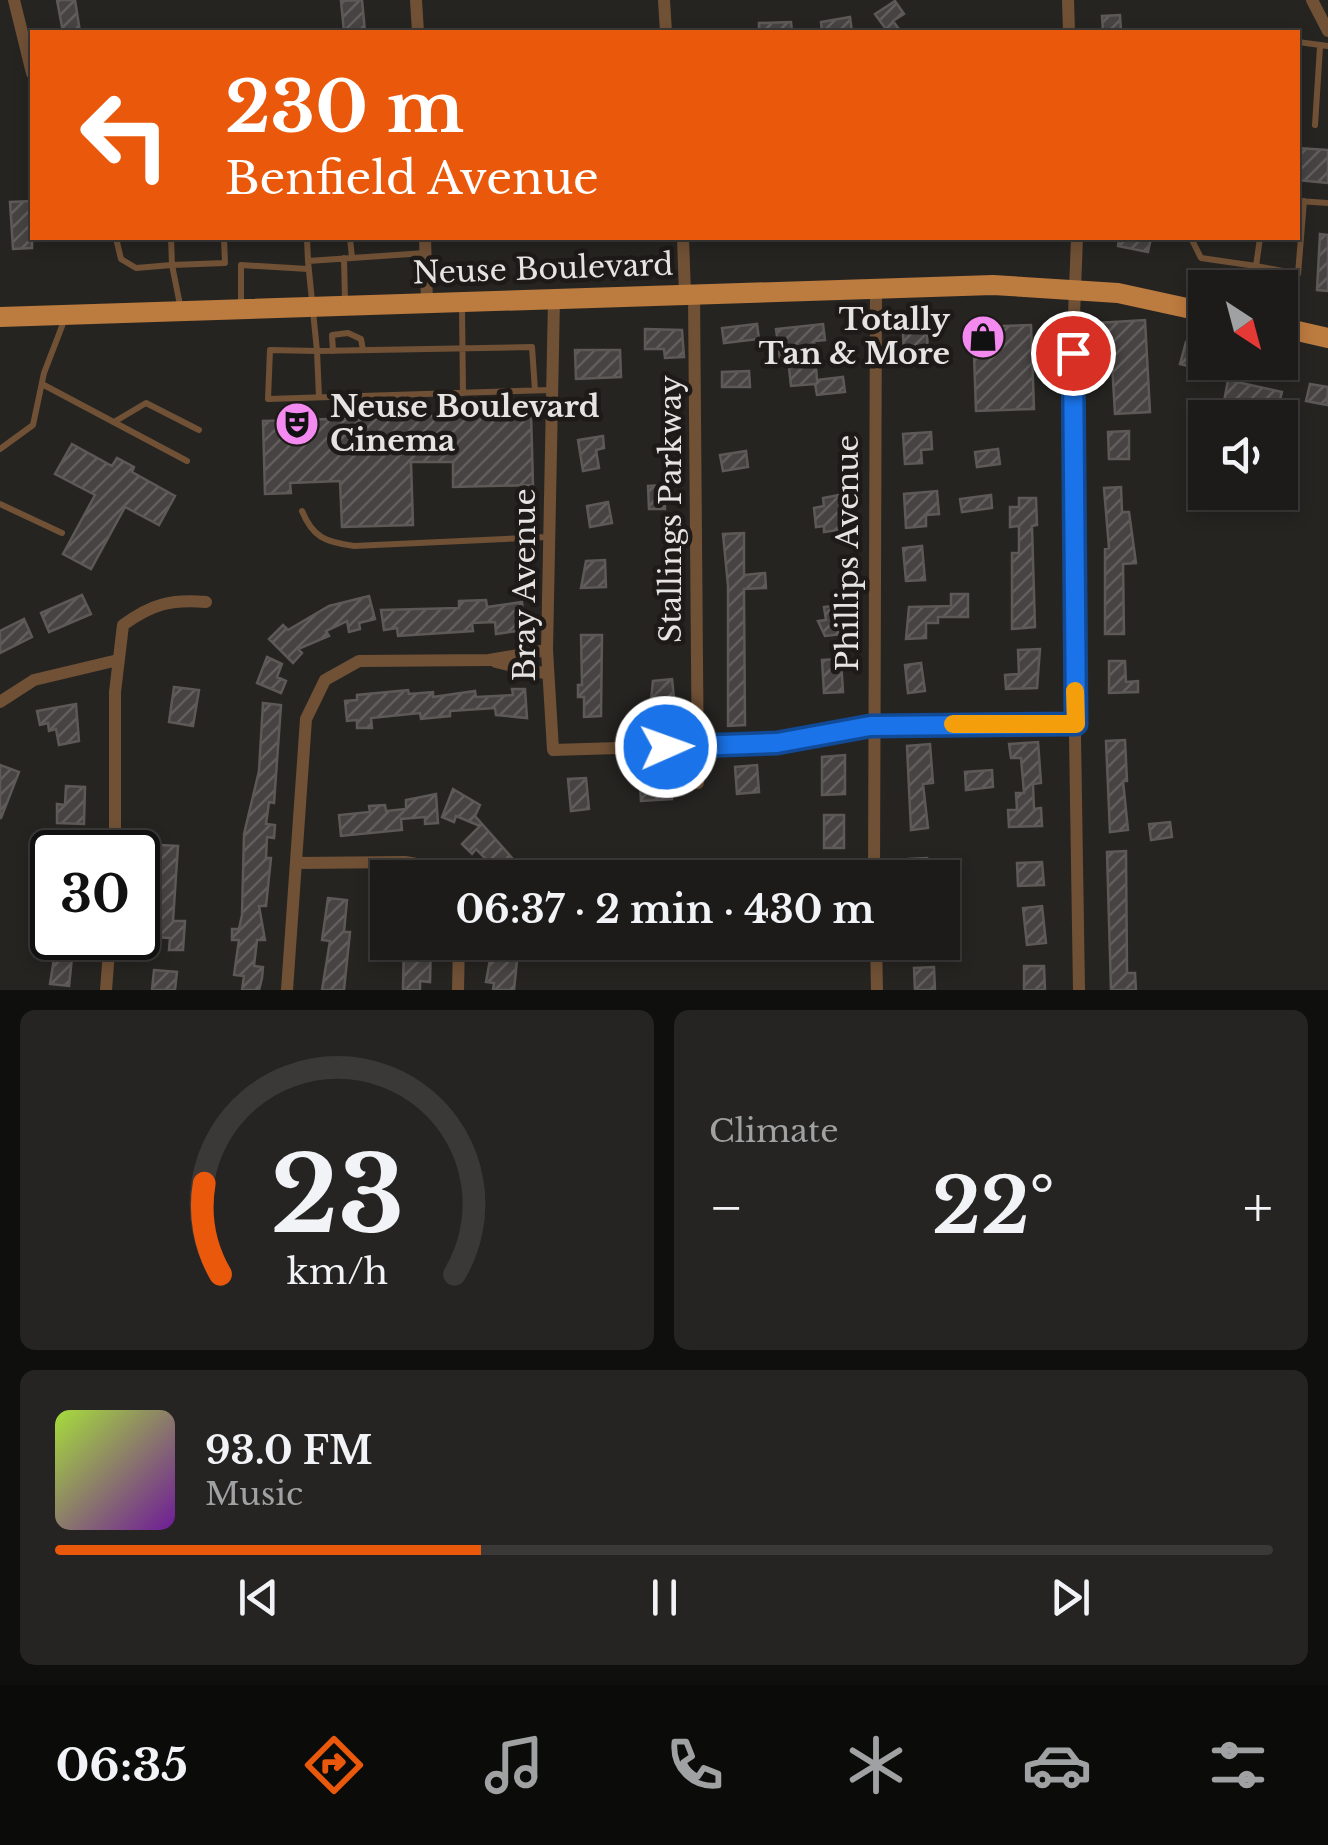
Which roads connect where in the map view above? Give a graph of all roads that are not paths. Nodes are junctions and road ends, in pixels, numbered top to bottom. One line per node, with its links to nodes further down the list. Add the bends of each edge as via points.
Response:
1 (14, 0): 11 (street)
2 (416, 0): 6 (street)
3 (664, 0): 7 (street)
4 (1068, 0): 8 (street)
5 (1312, 0): 9 (street)
6 (418, 30)
7 (666, 30)
8 (1069, 30)
9 (1328, 30)
10 (1324, 47): 12 (lane)
11 (30, 65)
12 (1315, 124)
13 (1301, 201): 14 (lane)
14 (1328, 202)
15 (117, 240): 29 (lane, via 127,266)
16 (171, 240): 29 (lane)
17 (224, 240): 28 (lane)
18 (307, 240): 31 (lane)
19 (350, 240): 27 (lane)
20 (425, 240): 26 (street)
21 (683, 240): 37 (street, Stallings Parkway)
22 (1077, 240): 36 (street)
23 (1192, 240): 32 (lane, via 1201,258)
24 (1260, 240): 32 (lane)
25 (1299, 240): 34 (lane)
26 (426, 253): 27 (lane); 39 (street)
27 (348, 258): 31 (lane); 41 (lane)
28 (225, 263): 29 (lane); 30 (lane)
29 (172, 265): 45 (lane)
30 (241, 265): 31 (lane); 43 (lane)
31 (308, 265): 42 (lane)
32 (1256, 266): 33 (lane)
33 (1276, 270)
34 (1298, 274)
35 (876, 289): 36 (main road, Neuse Boulevard); 37 (main road, Neuse Boulevard); 74 (street, Phillips Avenue)
36 (1075, 289): 44 (main road, Neuse Boulevard); 73 (street, via 1070,418)
37 (690, 294): 38 (main road, Neuse Boulevard); 75 (street, Stallings Parkway)
38 (554, 299): 40 (main road, Neuse Boulevard); 56 (street, Bray Avenue)
39 (427, 302): 40 (main road, Neuse Boulevard); 41 (main road, Neuse Boulevard)
40 (462, 302): 50 (lane)
41 (345, 306): 42 (main road, Neuse Boulevard)
42 (311, 307): 43 (main road, Neuse Boulevard); 52 (lane)
43 (241, 309): 45 (main road, Neuse Boulevard)
44 (1188, 309)
45 (181, 311): 46 (main road, Neuse Boulevard)
46 (65, 315): 47 (main road, Neuse Boulevard); 54 (lane)
47 (0, 317)
48 (1298, 331): 49 (main road)
49 (1328, 338)
50 (464, 348): 51 (lane); 55 (lane, via 532,347); 57 (lane)
51 (363, 350): 53 (lane); 53 (lane, via 358,335 348,333 332,335)
52 (317, 351): 53 (lane); 58 (lane); 58 (lane, via 270,350 268,399)
53 (332, 351)
54 (42, 384): 59 (lane); 61 (lane, via 33,425)
55 (535, 390): 56 (lane); 57 (lane)
56 (552, 390): 66 (street, Bray Avenue)
57 (464, 392): 58 (lane)
58 (319, 397)
59 (114, 422): 60 (lane, via 146,402); 62 (lane)
60 (199, 430)
61 (0, 449)
62 (187, 462)
63 (0, 504): 65 (lane)
64 (302, 511): 66 (lane, via 324,541 354,546)
65 (62, 533)
66 (549, 538): 68 (street, Bray Avenue)
67 (206, 602): 69 (street, via 171,599 146,608 123,625)
68 (547, 650): 70 (street); 71 (street, Bray Avenue)
69 (118, 660): 72 (street, via 34,680); 77 (street)
70 (489, 660): 71 (street); 80 (street, via 358,661 325,680 306,718)
71 (548, 674): 75 (street, Bray Avenue, via 553,750)
72 (0, 702)
73 (1076, 724): 74 (street); 88 (street)
74 (874, 726): 75 (street, via 777,743); 78 (street, Phillips Avenue)
75 (698, 746): 76 (street, Stallings Parkway)
76 (698, 783)
77 (115, 830)
78 (874, 860)
79 (370, 862): 80 (street)
80 (296, 863): 85 (street)
81 (108, 960): 84 (street)
82 (459, 960): 86 (street)
83 (876, 960): 87 (street)
84 (106, 990)
85 (287, 990)
86 (458, 990)
87 (876, 990)
88 (1079, 990)

